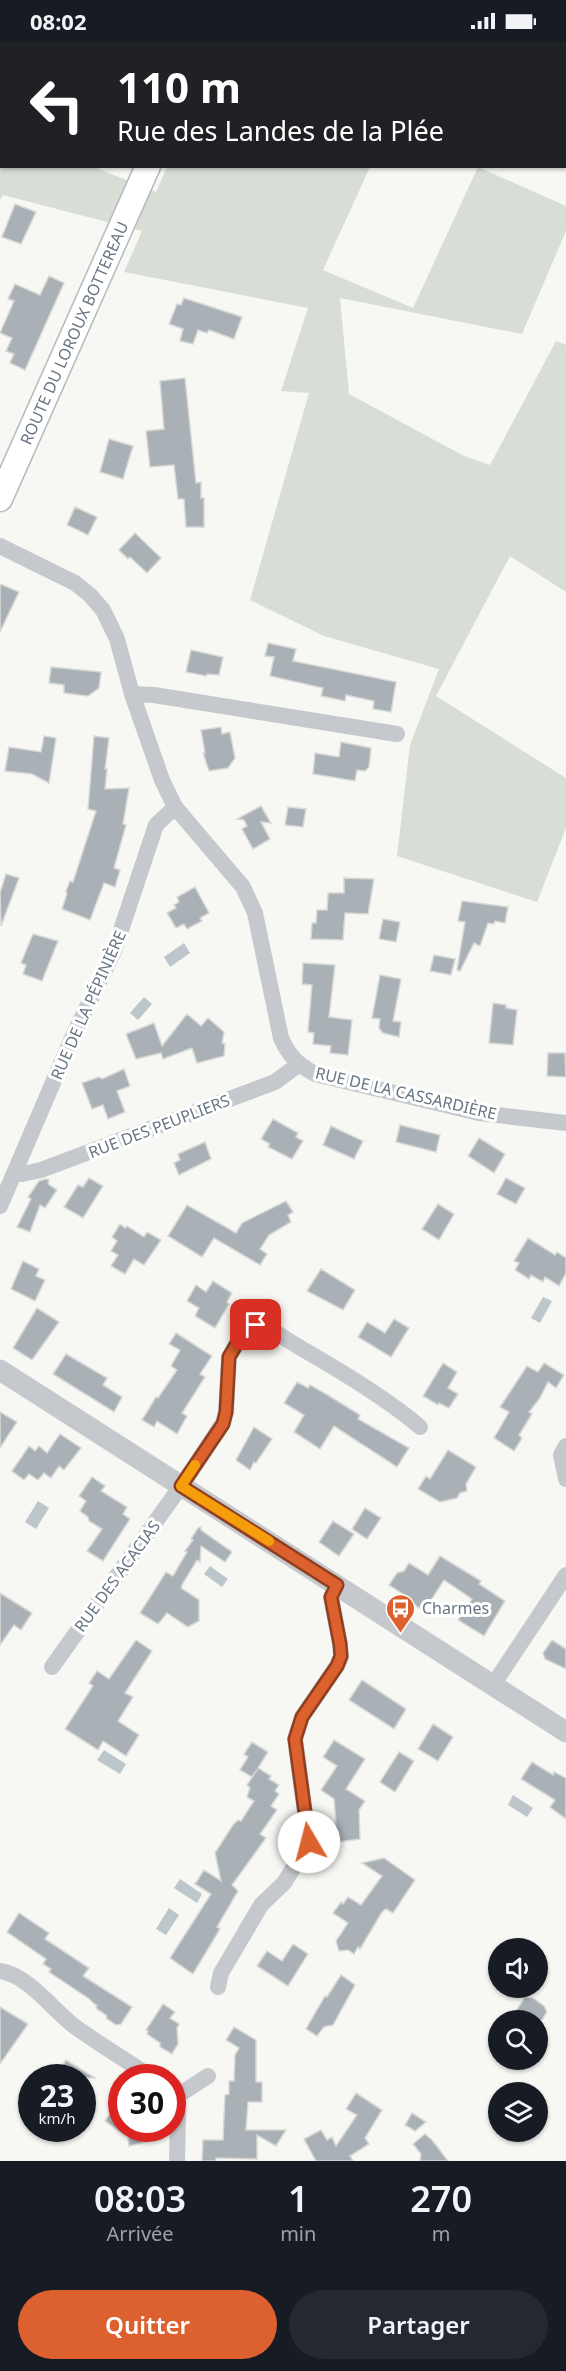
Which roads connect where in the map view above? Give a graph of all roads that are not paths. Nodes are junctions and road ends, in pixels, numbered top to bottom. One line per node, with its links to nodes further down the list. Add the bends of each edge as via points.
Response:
1 (147, 168): 2 (main road, ROUTE DU LOROUX BOTTEREAU)
2 (0, 499)
3 (0, 546): 4 (street, RUE DE LA CASSARDIÈRE, via 75,583 90,595 103,610 117,639)
4 (132, 694): 5 (street); 6 (street, RUE DE LA CASSARDIÈRE)
5 (397, 734)
6 (175, 807): 7 (street, RUE DE LA CASSARDIÈRE, via 243,887 255,913 281,1038); 9 (street, RUE DE LA PÉPINIÈRE, via 156,825 114,951)
7 (298, 1065): 8 (street, RUE DE LA CASSARDIÈRE, via 315,1074 479,1113); 9 (street, RUE DES PEUPLIERS, via 275,1082 40,1170)
8 (566, 1123)
9 (15, 1172): 10 (street, RUE DE LA PÉPINIÈRE)
10 (2, 1197)
11 (0, 1370): 15 (street)
12 (420, 1427): 15 (street, RUE DES ACACIAS, via 331,1365 265,1324 256,1325 243,1333 229,1357 223,1424)
13 (566, 1446): 14 (street, via 561,1455)
14 (566, 1479)
15 (181, 1486): 17 (street); 18 (street, RUE DES ACACIAS)
16 (566, 1575): 19 (street)
17 (337, 1585): 19 (street); 22 (street, via 331,1597 341,1656 302,1717 295,1739 309,1842 284,1883 261,1905 221,1973)
18 (52, 1666)
19 (493, 1685): 20 (street)
20 (566, 1731)
21 (0, 1971): 23 (street, via 8,1972 47,1999 72,2024)
22 (218, 1987)
23 (131, 2064)
24 (208, 2076): 25 (street)
25 (186, 2089)
26 (177, 2142): 27 (street)
27 (177, 2161)

